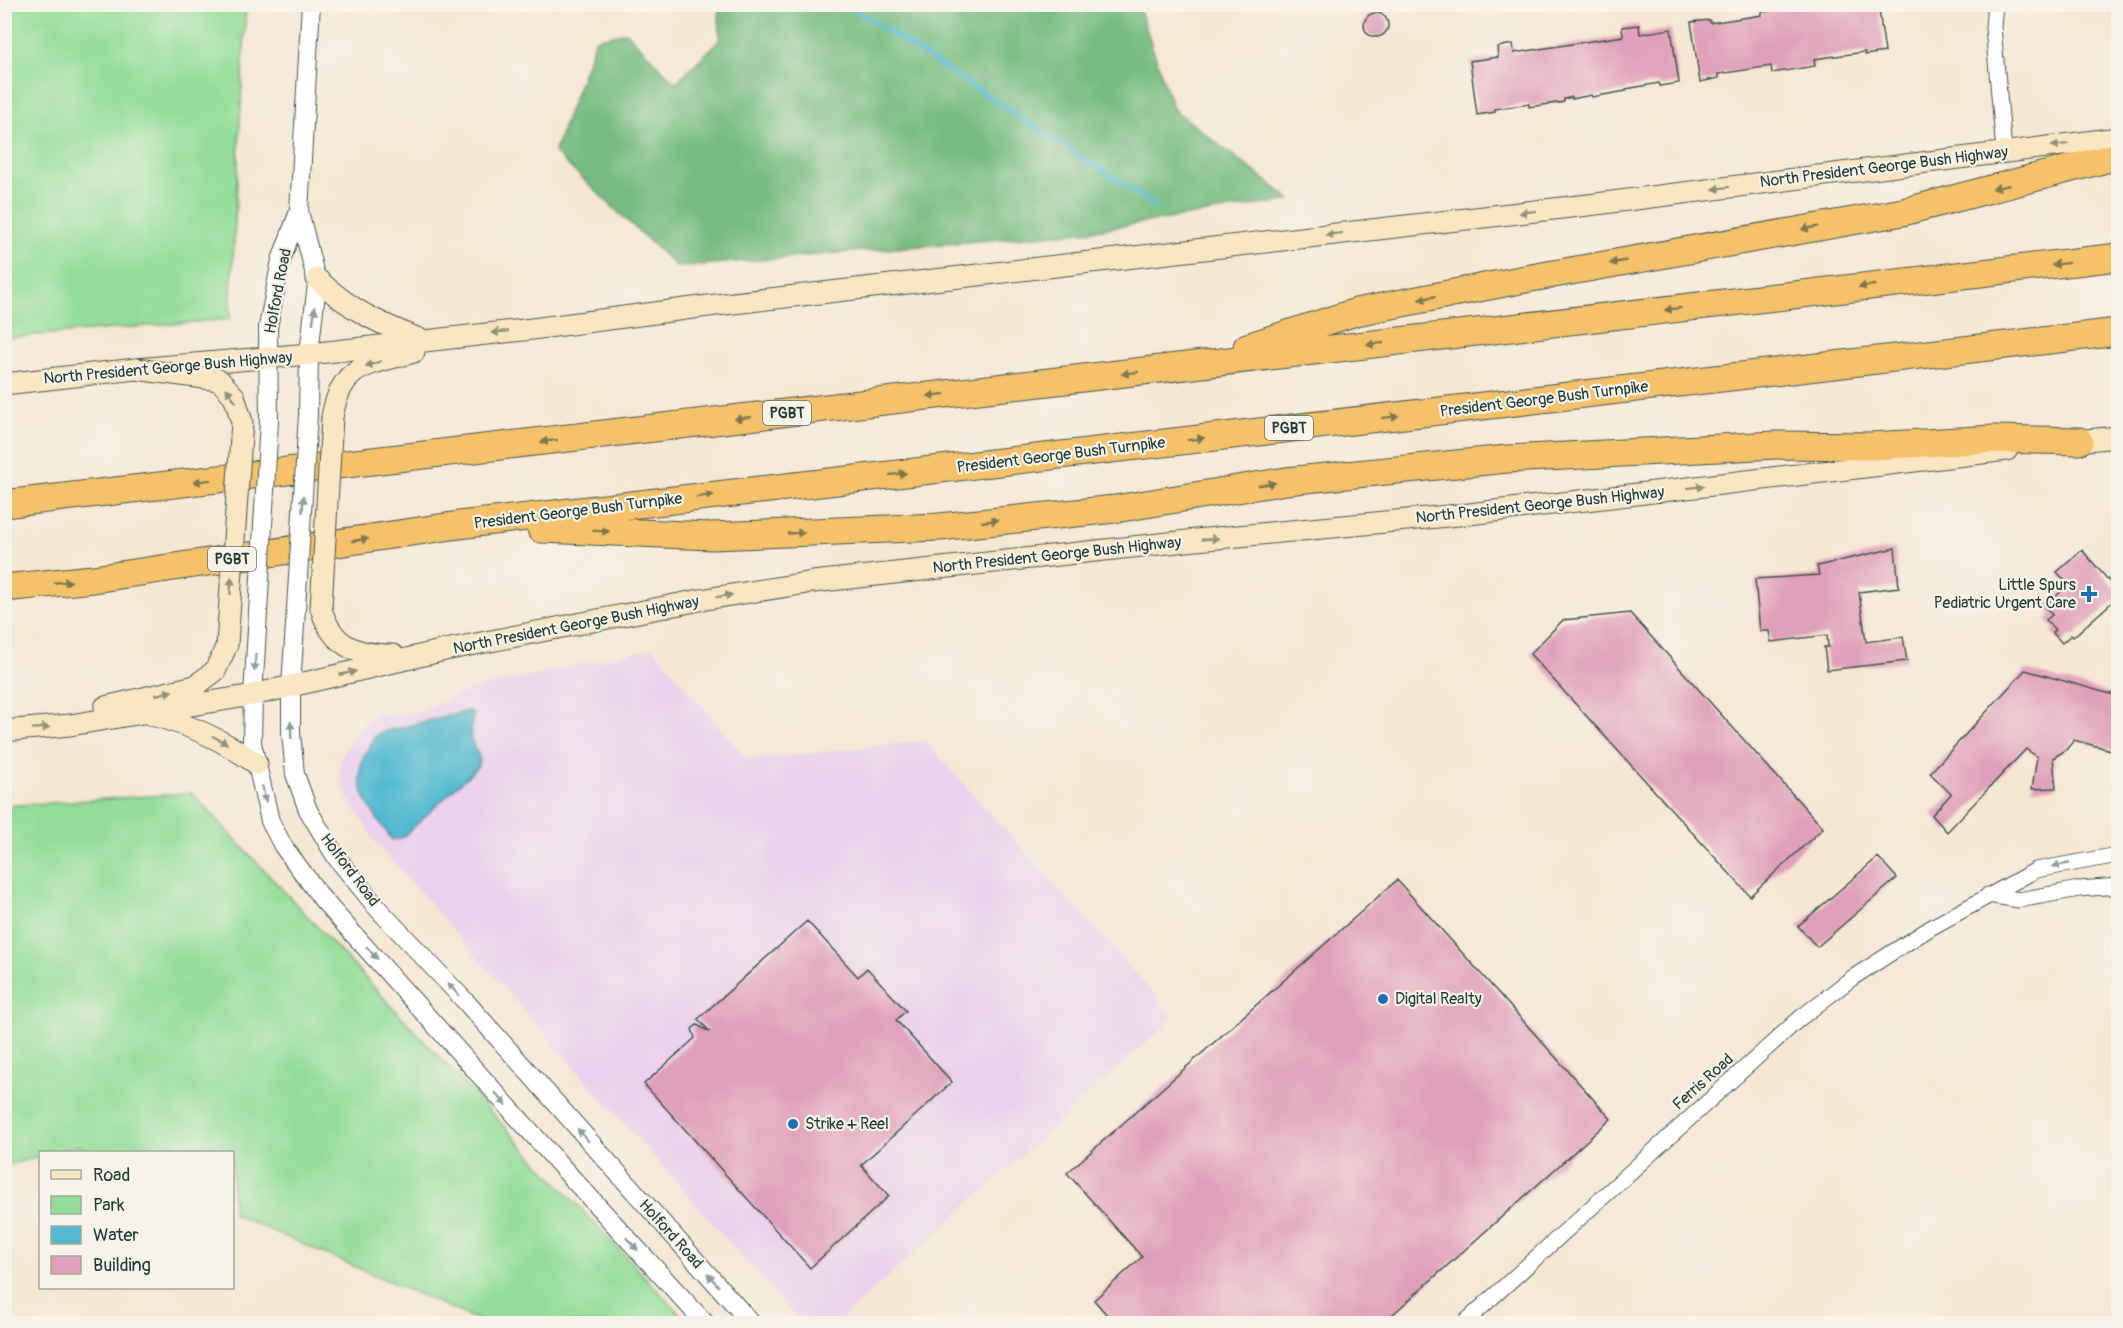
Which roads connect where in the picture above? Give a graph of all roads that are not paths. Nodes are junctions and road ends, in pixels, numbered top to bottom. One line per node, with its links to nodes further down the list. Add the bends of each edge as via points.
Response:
1 (311, 4): 6 (street, Holford Road)
2 (1995, 4): 4 (street, via 1993,27)
3 (2118, 138): 4 (main road, North President George Bush Highway, one-way to 4)
4 (2004, 151): 10 (main road, North President George Bush Highway, one-way to 10, via 1588,205)
5 (2118, 156): 14 (highway, one-way to 14, via 1903,212 1356,312)
6 (299, 211): 8 (street, Holford Road); 13 (street, Holford Road, via 281,260 268,327)
7 (2118, 257): 14 (highway, PGBT, one-way to 14)
8 (317, 279): 11 (main road, via 353,309); 12 (street, Holford Road, one-way to 8)
9 (2118, 332): 20 (highway, President George Bush Turnpike / PGBT, one-way to 9)
10 (469, 335): 11 (main road, North President George Bush Highway); 22 (main road, one-way to 22, bridge, via 369,365 348,376 336,395 332,417 321,608 326,624 338,639 371,655)
11 (423, 340): 12 (main road, North President George Bush Highway)
12 (309, 354): 13 (main road, North President George Bush Highway); 23 (street, Holford Road, one-way to 12, bridge)
13 (269, 358): 15 (main road, North President George Bush Highway); 24 (street, Holford Road, one-way to 24, bridge)
14 (1188, 366): 19 (highway, PGBT, one-way to 19)
15 (136, 369): 16 (main road, North President George Bush Highway); 26 (main road, one-way to 15, bridge, via 108,706 195,686 215,671 227,645 242,422 234,396 219,381)
16 (4, 384)
17 (2118, 436): 18 (main road, North President George Bush Highway)
18 (2079, 441): 20 (highway, one-way to 18, via 712,536 939,526 1115,509 1286,481 1507,459 1776,445 1871,446 1994,439); 22 (main road, North President George Bush Highway, one-way to 18, via 700,600 813,582 1469,514)
19 (4, 504)
20 (459, 525): 21 (highway, President George Bush Turnpike / PGBT, one-way to 20, via 93,579)
21 (4, 588)
22 (430, 654): 23 (main road, North President George Bush Highway, one-way to 22)
23 (291, 686): 24 (main road, North President George Bush Highway); 33 (street, Holford Road, one-way to 23, via 379,910 336,857 308,810 295,774)
24 (253, 695): 25 (main road, North President George Bush Highway); 28 (street, Holford Road, via 252,743)
25 (146, 713): 26 (main road, North President George Bush Highway); 28 (main road, one-way to 28, via 188,725)
26 (70, 725): 27 (main road, North President George Bush Highway, one-way to 26)
27 (4, 731)
28 (257, 764): 32 (street, Holford Road, one-way to 32, via 270,821 283,846 323,900)
29 (2118, 855): 31 (street, Ferris Road, one-way to 31, via 2036,870)
30 (2118, 886): 31 (street, via 2019,900)
31 (1988, 895): 34 (street, Ferris Road, via 1870,967 1799,1019)
32 (706, 1323)
33 (752, 1323)
34 (1463, 1323)

